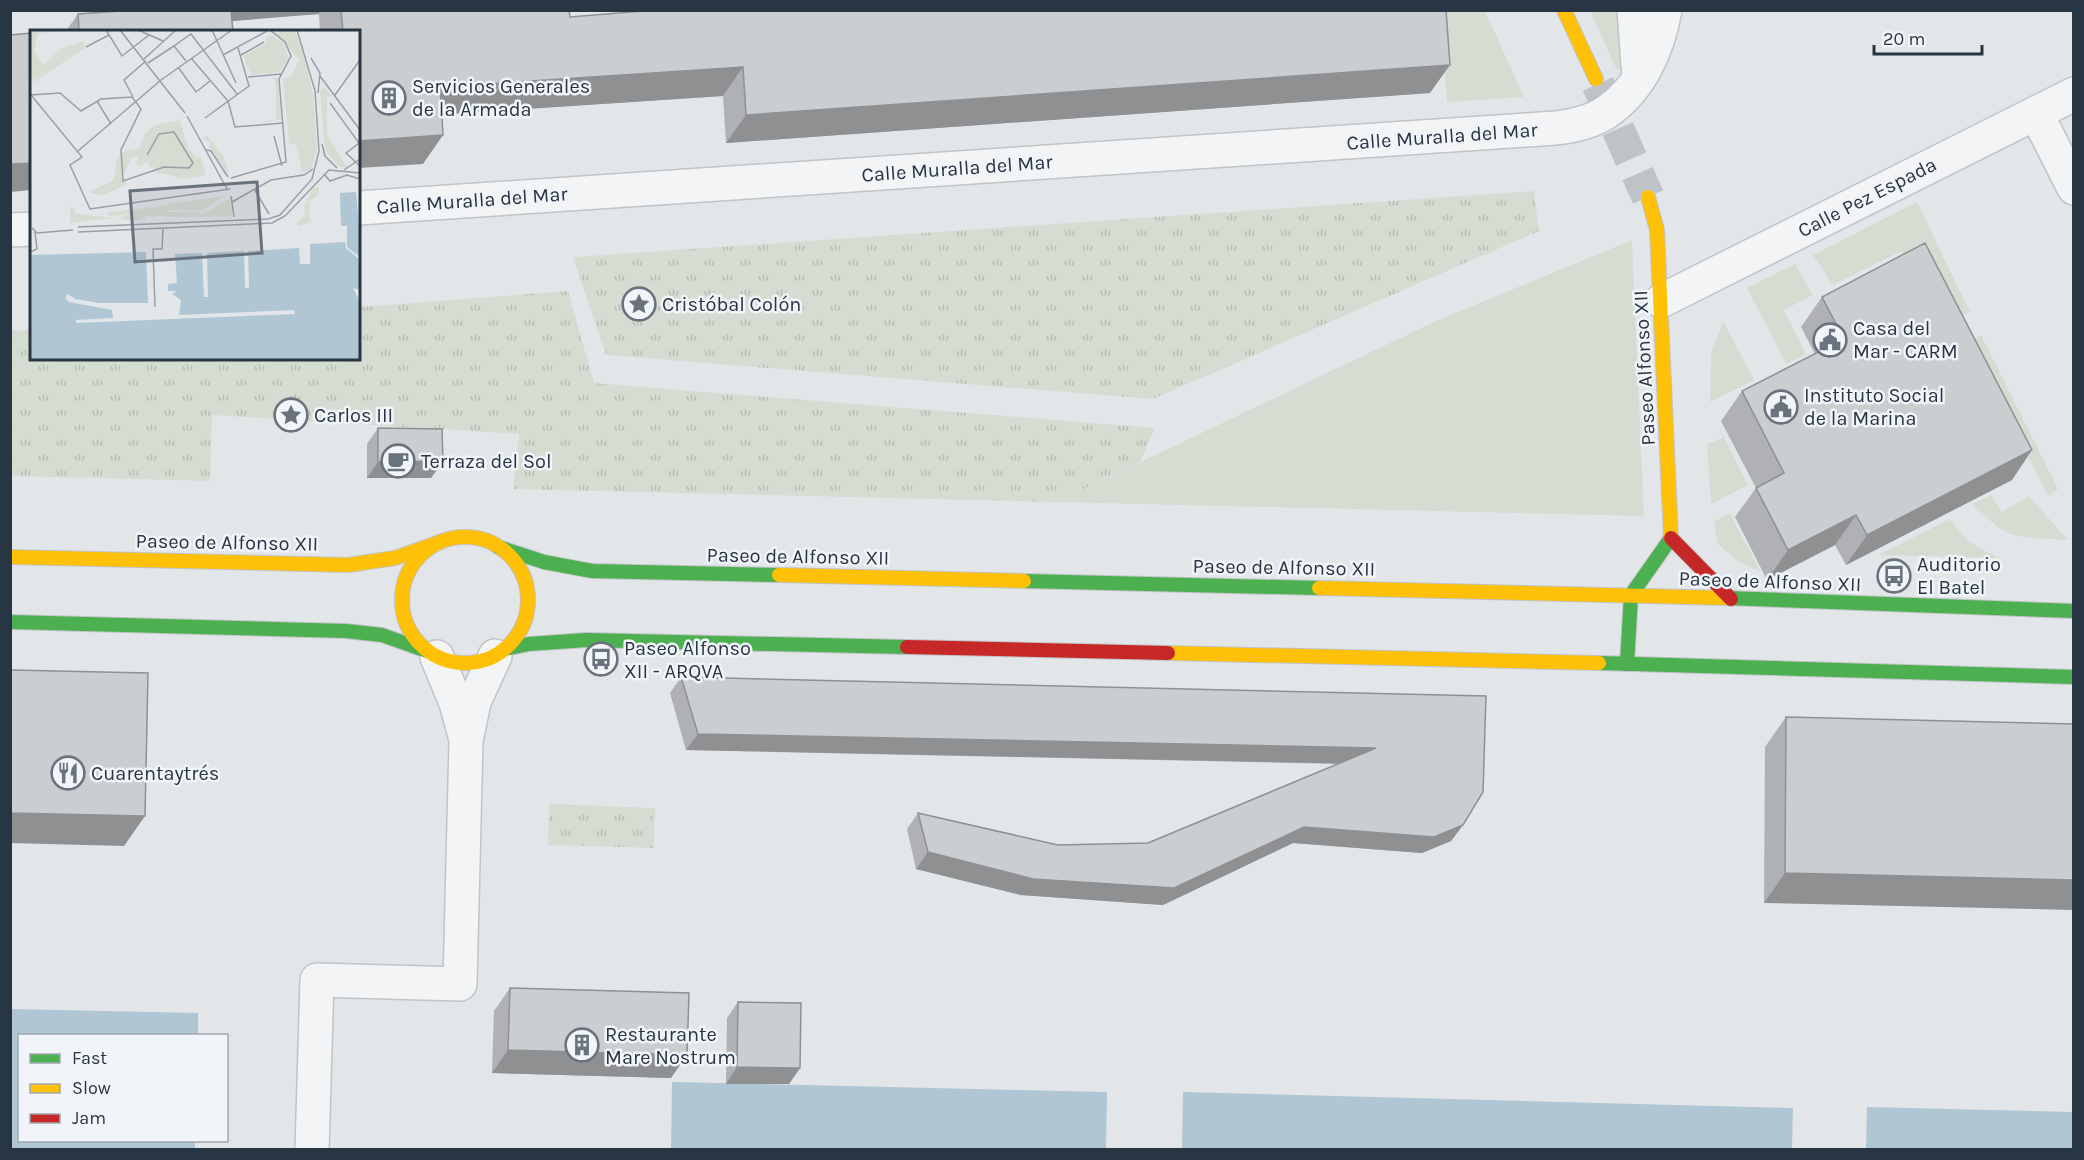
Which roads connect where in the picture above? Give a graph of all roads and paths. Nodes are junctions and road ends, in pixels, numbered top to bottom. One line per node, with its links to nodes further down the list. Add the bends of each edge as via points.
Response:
1 (1564, 10): 4 (main road)
2 (1634, 10): 5 (street)
3 (1665, 10): 5 (street, Calle Muralla del Mar, via 1653,53)
4 (1596, 79)
5 (1639, 79): 10 (street, Calle Muralla del Mar, via 1605,113 1556,128)
6 (2073, 94): 7 (street, Calle Pez Espada)
7 (2036, 112): 8 (street); 13 (street, Calle Pez Espada)
8 (2073, 188)
9 (1648, 197): 13 (main road, Paseo Alfonso XII, via 1656,230)
10 (360, 208)
11 (30, 229): 12 (street)
12 (10, 231)
13 (1661, 301): 14 (main road, Paseo Alfonso XII)
14 (1671, 538): 18 (main road); 19 (main road)
15 (440, 542): 16 (main road, via 476,538); 17 (main road, Paseo de Alfonso XII, via 384,562 348,564); 23 (main road, via 420,556 402,587 405,623)
16 (498, 547): 18 (main road, Paseo de Alfonso XII, via 530,560 592,571); 22 (main road, via 519,568 528,596 523,625)
17 (10, 557)
18 (1630, 594): 19 (main road, Paseo de Alfonso XII); 24 (main road)
19 (1731, 598): 20 (main road, Paseo de Alfonso XII)
20 (2073, 610)
21 (10, 622): 23 (main road, via 346,631 382,635)
22 (500, 652): 23 (main road, via 472,664 448,662); 24 (main road, via 560,641 598,640); 26 (street, via 474,702)
23 (432, 654): 26 (street, via 463,723)
24 (1627, 664): 25 (main road)
25 (2073, 677)
26 (466, 741): 27 (street, via 460,984 316,980)
27 (312, 1149)

